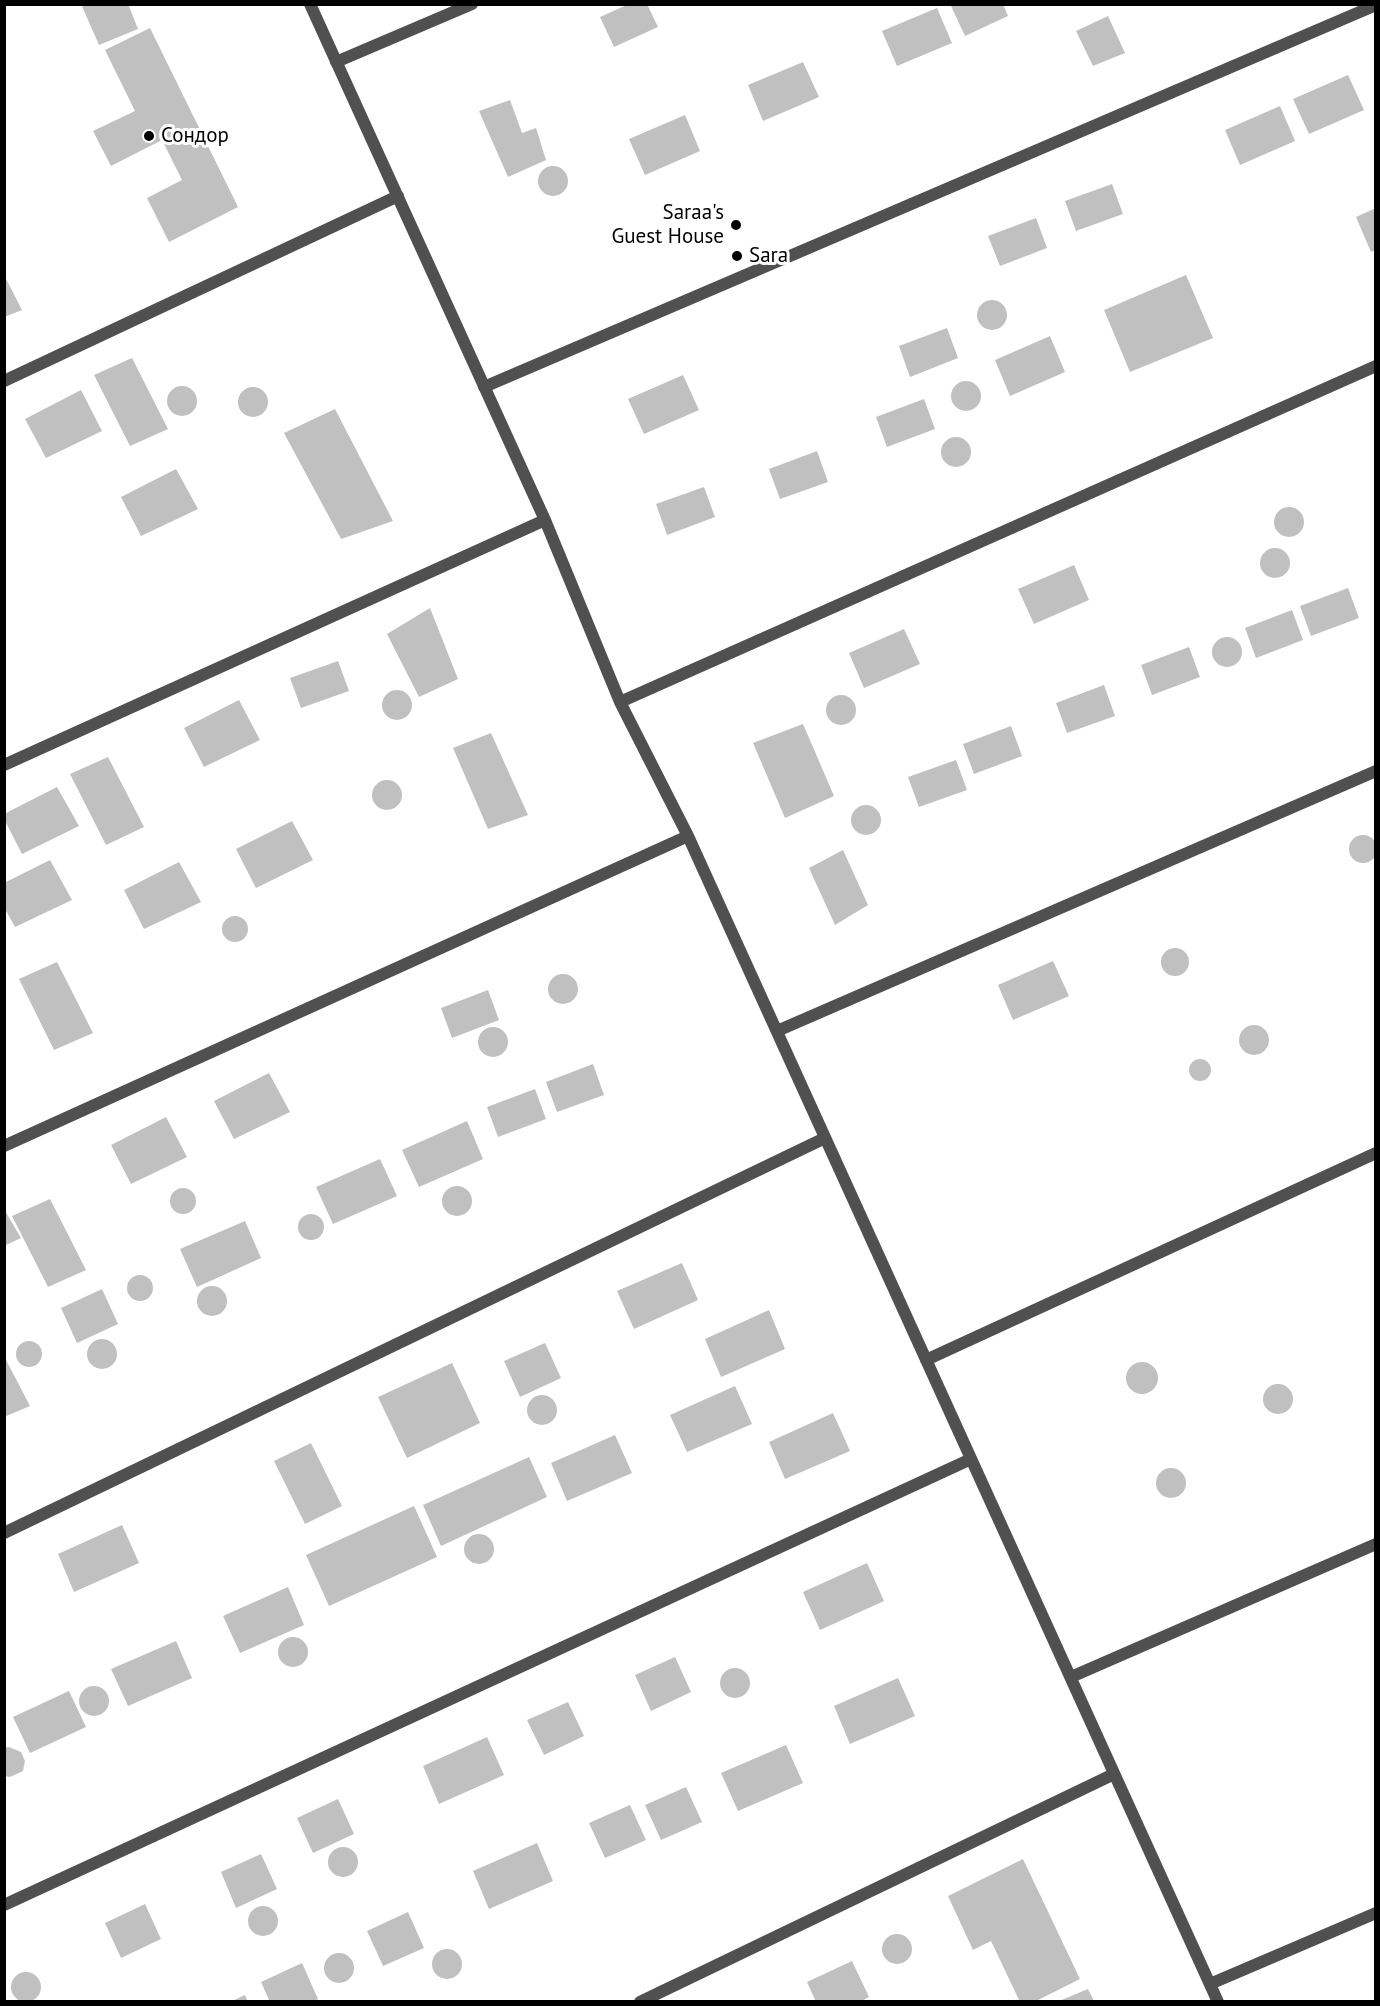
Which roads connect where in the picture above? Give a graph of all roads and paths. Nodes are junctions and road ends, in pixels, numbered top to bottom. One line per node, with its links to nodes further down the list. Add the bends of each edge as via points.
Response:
1 (310, 4): 4 (street)
2 (472, 4): 4 (street)
3 (1376, 5): 8 (street)
4 (336, 62): 5 (street)
5 (398, 196): 7 (street); 8 (street)
6 (1376, 366): 10 (street)
7 (4, 381)
8 (484, 387): 9 (street)
9 (544, 519): 10 (street); 11 (street)
10 (620, 702): 13 (street)
11 (4, 765)
12 (1376, 771): 14 (street)
13 (688, 836): 14 (street); 16 (street)
14 (777, 1031): 15 (street)
15 (825, 1137): 18 (street); 20 (street)
16 (4, 1146)
17 (1376, 1153): 18 (street)
18 (926, 1360): 19 (street)
19 (972, 1459): 22 (street); 24 (street)
20 (4, 1533)
21 (1376, 1544): 22 (street)
22 (1071, 1677): 23 (street)
23 (1114, 1774): 26 (street); 27 (street)
24 (4, 1905)
25 (1376, 1913): 26 (street)
26 (1210, 1984): 28 (street)
27 (640, 2001)
28 (1218, 2001)

